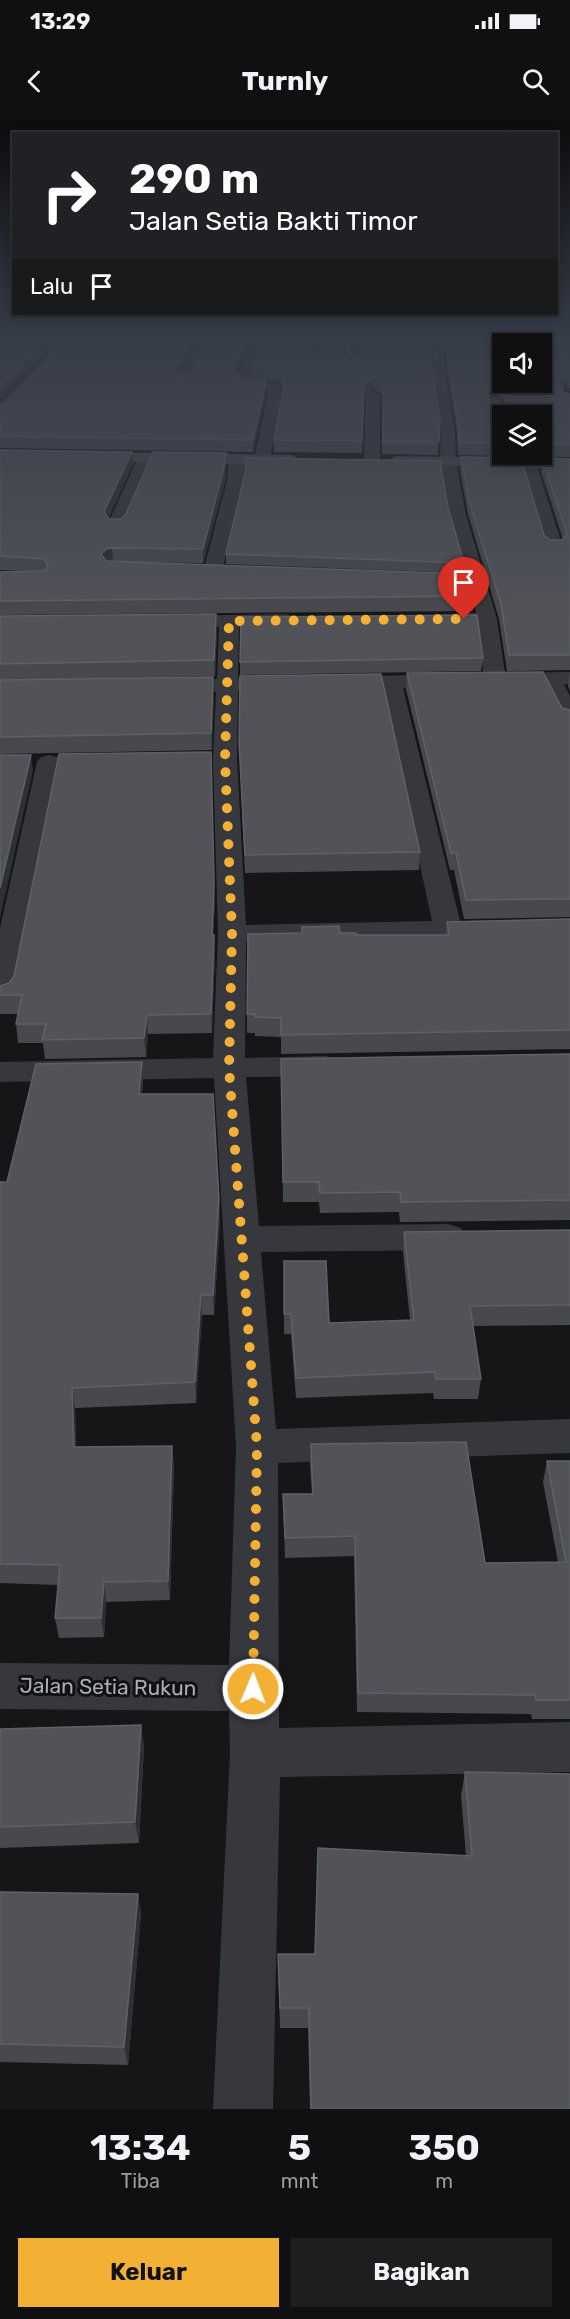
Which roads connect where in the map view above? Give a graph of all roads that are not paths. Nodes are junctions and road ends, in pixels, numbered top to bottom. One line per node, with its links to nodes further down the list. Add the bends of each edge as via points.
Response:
1 (268, 430): 7 (street)
2 (369, 430): 9 (street)
3 (448, 430): 11 (street)
4 (0, 456): 5 (main road)
5 (146, 458): 6 (main road); 15 (street)
6 (237, 459): 7 (main road); 18 (street)
7 (262, 459): 8 (main road)
8 (306, 460)
9 (366, 461): 11 (main road)
10 (492, 461): 11 (main road)
11 (448, 462): 21 (street)
12 (552, 463): 13 (main road)
13 (570, 464)
14 (518, 465): 16 (street)
15 (116, 526)
16 (554, 548)
17 (159, 570): 18 (street)
18 (213, 571): 19 (street)
19 (235, 572)
20 (455, 581): 21 (street)
21 (476, 581): 23 (street)
22 (417, 619): 23 (street)
23 (487, 619): 28 (street)
24 (299, 620): 25 (street)
25 (229, 621): 26 (street); 31 (street)
26 (149, 622)
27 (561, 678): 28 (street); 32 (street)
28 (495, 680): 29 (street)
29 (391, 682): 31 (street); 35 (street)
30 (154, 686): 31 (street)
31 (225, 686): 36 (street, via 213,759)
32 (570, 718)
33 (50, 762): 37 (street)
34 (570, 927): 35 (street)
35 (448, 930): 36 (street)
36 (232, 934): 39 (street)
37 (0, 993)
38 (358, 1065): 39 (street)
39 (229, 1068): 40 (street); 42 (street)
40 (0, 1072)
41 (476, 1236): 42 (street)
42 (243, 1239): 44 (street)
43 (570, 1436): 44 (street)
44 (257, 1447): 46 (street)
45 (0, 1686): 46 (street, Jalan Setia Rukun)
46 (253, 1689): 48 (street)
47 (570, 1747): 48 (street)
48 (255, 1754): 49 (street)
49 (243, 2109)

